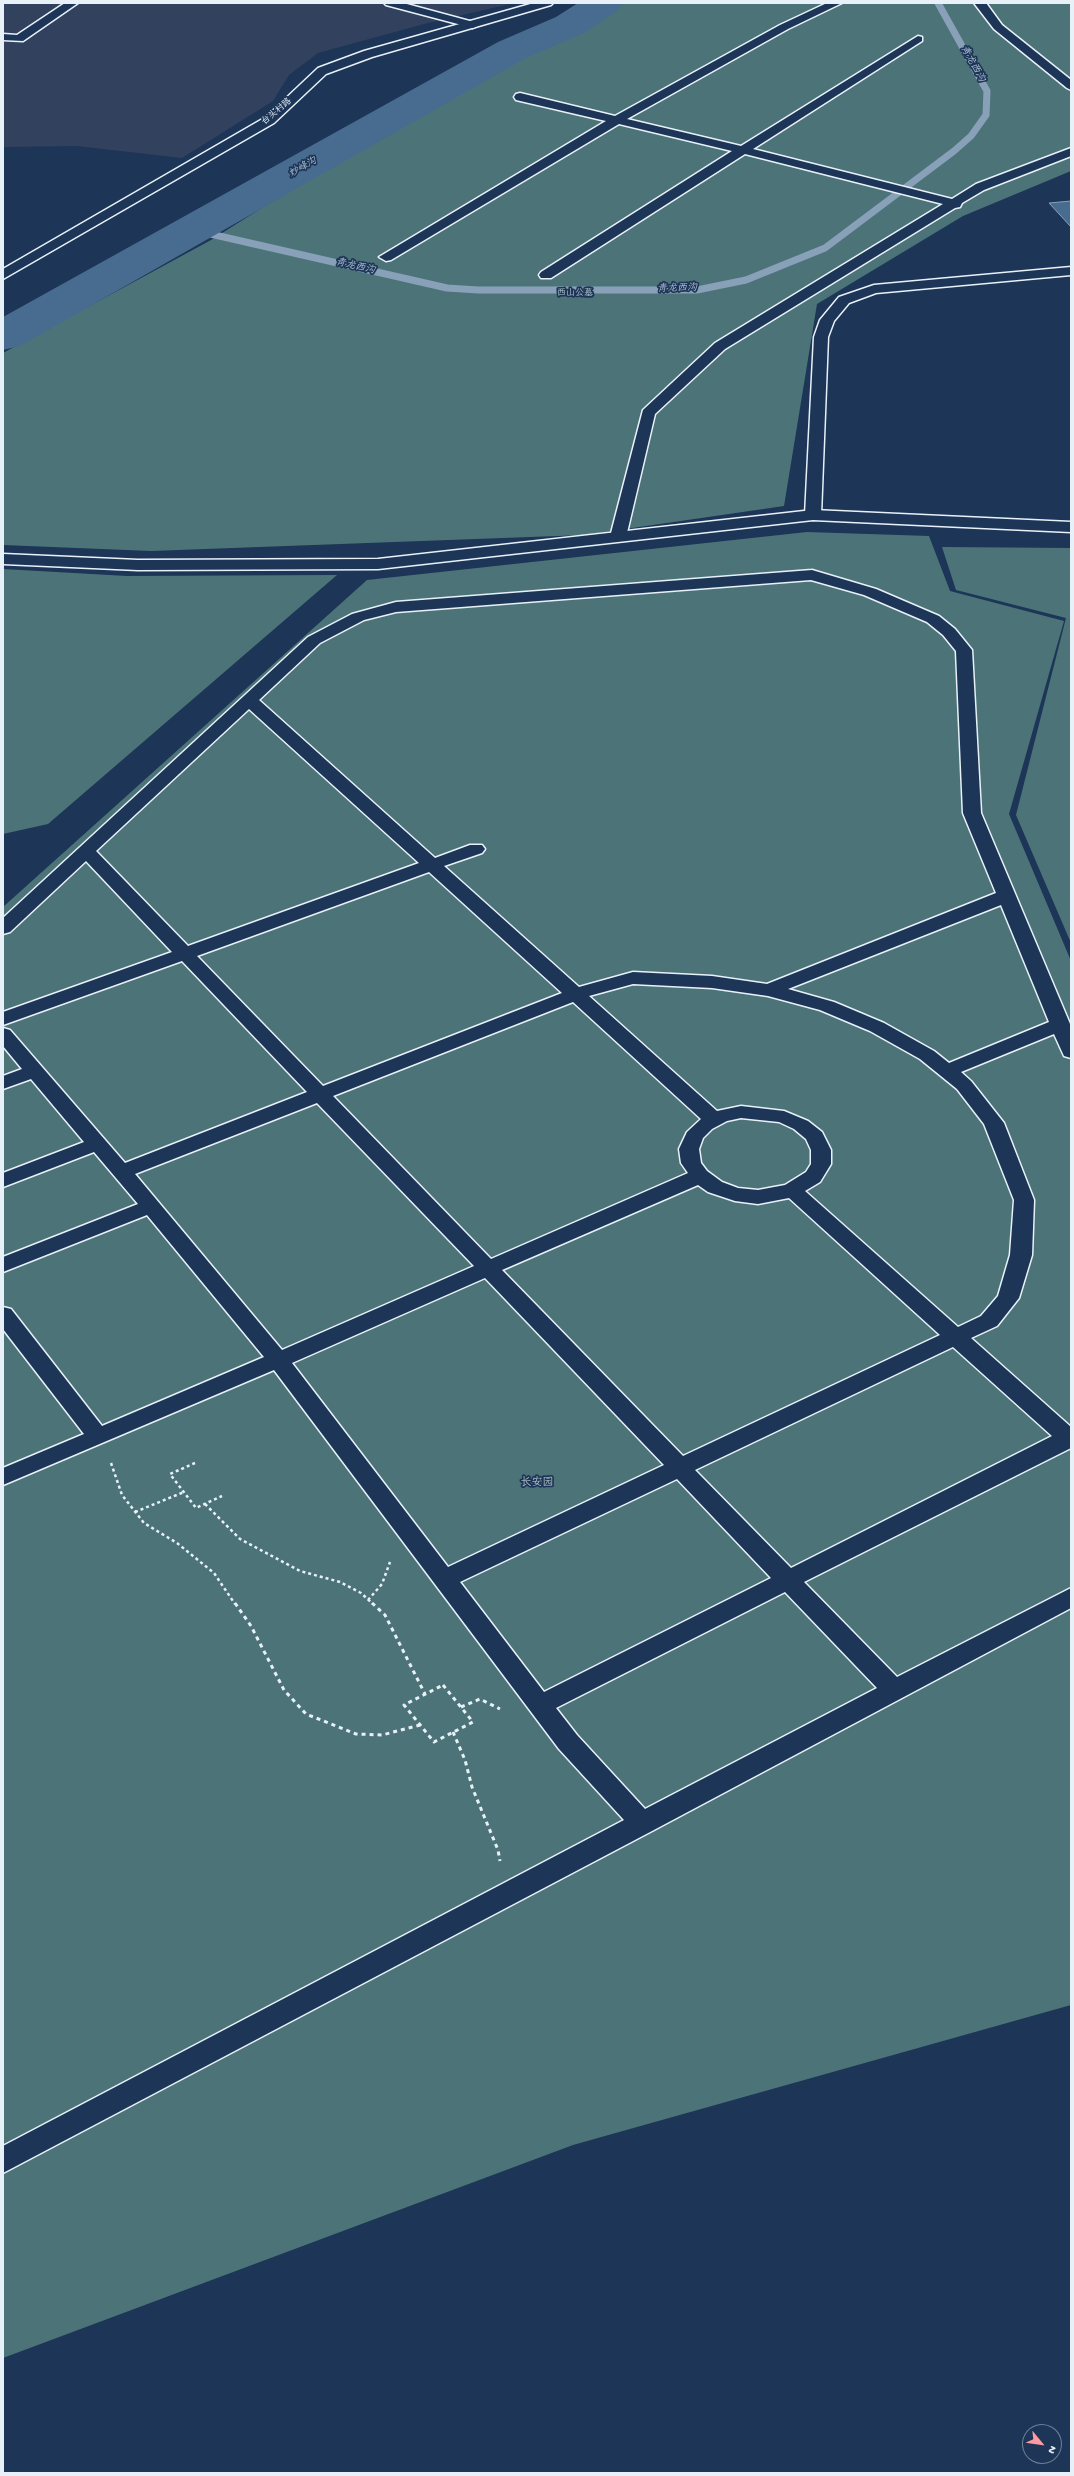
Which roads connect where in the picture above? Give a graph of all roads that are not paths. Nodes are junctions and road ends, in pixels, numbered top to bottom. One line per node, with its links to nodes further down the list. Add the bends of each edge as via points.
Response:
1 (72, 3): 7 (lane, via 19,39)
2 (390, 3): 6 (lane)
3 (547, 3): 6 (street, 台头村路)
4 (836, 3): 11 (lane, via 784,27)
5 (980, 3): 9 (lane, via 998,27)
6 (473, 25): 17 (street, 台头村路, via 368,54 322,71 270,120)
7 (3, 37)
8 (918, 39): 12 (lane)
9 (1071, 86)
10 (520, 97): 11 (lane)
11 (616, 120): 12 (lane); 15 (lane)
12 (743, 150): 14 (lane); 18 (lane)
13 (1071, 152): 14 (lane, via 980,187)
14 (956, 204): 21 (lane, via 720,346 648,413)
15 (386, 257)
16 (1071, 271): 19 (street, via 874,289 844,300 827,320 821,337)
17 (3, 275)
18 (546, 275)
19 (813, 515): 20 (street); 21 (street)
20 (1071, 527)
21 (618, 537): 22 (street, via 378,564 138,565)
22 (3, 559)
23 (249, 700): 25 (lane); 26 (lane); 27 (lane, via 314,640 358,617 396,608 777,577 812,575 830,579 870,592 933,619 949,632 964,650 972,813)
24 (476, 849): 26 (lane)
25 (86, 851): 28 (lane); 29 (lane)
26 (432, 865): 29 (lane); 31 (lane)
27 (1006, 896): 30 (lane); 33 (lane)
28 (3, 928)
29 (185, 953): 32 (lane); 39 (lane)
30 (769, 990): 31 (lane, via 712,982 633,978); 37 (lane, via 827,1006 877,1027 927,1055)
31 (576, 994): 39 (lane); 40 (lane)
32 (3, 1019)
33 (1060, 1024): 35 (lane); 37 (lane)
34 (3, 1034): 36 (lane)
35 (1071, 1052)
36 (35, 1071): 38 (lane); 41 (lane)
37 (947, 1071): 50 (lane, via 964,1085 994,1123 1024,1200 1021,1255 1008,1298 989,1320)
38 (3, 1082)
39 (320, 1094): 42 (lane); 48 (lane)
40 (715, 1120): 43 (lane, via 705,1125 694,1136 689,1149 691,1163); 45 (lane, via 741,1112 763,1113 784,1117 801,1125 815,1136 821,1150 821,1164 813,1177)
41 (98, 1144): 42 (lane); 44 (lane)
42 (121, 1172): 46 (lane)
43 (700, 1176): 45 (lane, via 715,1187 735,1194 758,1197); 48 (lane)
44 (3, 1180)
45 (792, 1190): 50 (lane)
46 (151, 1206): 47 (lane); 51 (lane)
47 (3, 1265)
48 (488, 1268): 51 (lane); 54 (lane)
49 (3, 1314): 52 (lane)
50 (953, 1336): 53 (lane); 54 (lane)
51 (278, 1360): 52 (lane); 56 (lane)
52 (98, 1436): 55 (lane)
53 (1070, 1439): 57 (lane)
54 (679, 1467): 56 (lane); 57 (lane)
55 (3, 1477)
56 (444, 1579): 60 (lane)
57 (788, 1580): 59 (lane); 60 (lane)
58 (1071, 1597): 59 (lane)
59 (894, 1690): 61 (lane)
60 (540, 1706): 61 (lane, via 568,1742)
61 (644, 1824): 62 (lane)
62 (3, 2160)

